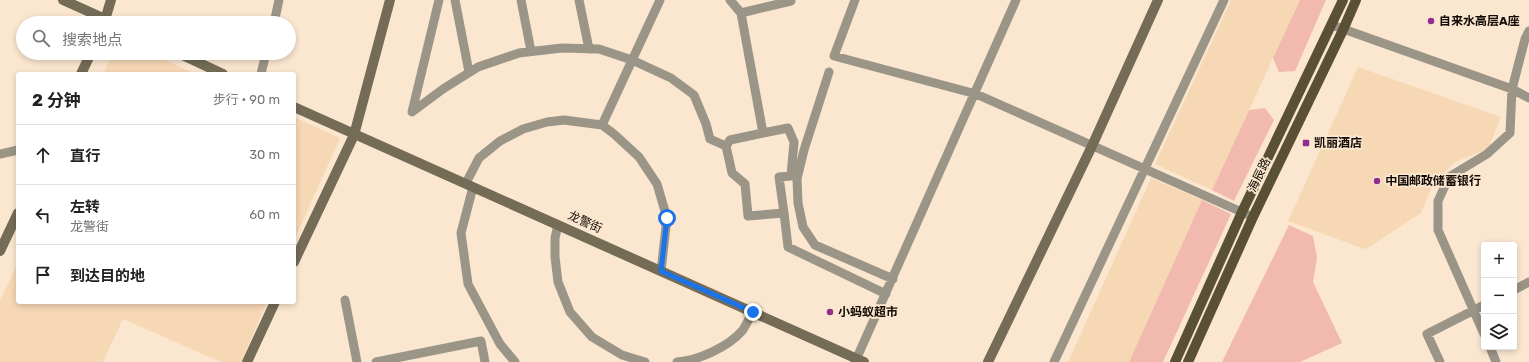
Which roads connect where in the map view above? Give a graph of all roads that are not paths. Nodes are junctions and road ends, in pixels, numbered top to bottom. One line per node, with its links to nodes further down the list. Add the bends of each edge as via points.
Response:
1 (63, 0): 19 (street)
2 (111, 0): 20 (street)
3 (279, 0): 21 (street)
4 (390, 0): 42 (street)
5 (439, 0): 34 (street, via 412,112)
6 (455, 0): 34 (street)
7 (521, 0): 26 (street)
8 (579, 0): 25 (street)
9 (660, 0): 30 (street)
10 (730, 0): 18 (street)
11 (790, 0): 18 (street)
12 (855, 0): 37 (street, via 834,56)
13 (1016, 0): 37 (street)
14 (1158, 0): 44 (street)
15 (1224, 0): 47 (street)
16 (1343, 0): 22 (main road, 海辰路)
17 (1356, 0): 23 (main road, 海辰路)
18 (741, 13): 41 (street)
19 (96, 16)
20 (109, 16)
21 (276, 16)
22 (1332, 25): 23 (street); 49 (main road, 海辰路)
23 (1344, 30): 36 (street); 52 (main road, 海辰路)
24 (1529, 31): 36 (street, via 1524,39)
25 (589, 49): 26 (street); 30 (street, via 599,49)
26 (531, 51): 34 (street)
27 (88, 60): 31 (street)
28 (193, 60): 32 (street)
29 (264, 60): 33 (street)
30 (632, 60): 40 (street); 43 (street, via 671,78 694,95 710,139)
31 (82, 72)
32 (219, 72)
33 (261, 72)
34 (469, 72)
35 (829, 72): 57 (street, via 797,179 803,227 815,245)
36 (1512, 89): 38 (street); 64 (street, via 1510,133 1487,154 1449,177 1438,201 1438,230)
37 (976, 94): 44 (street); 57 (street)
38 (1529, 98)
39 (296, 108): 42 (street, 龙警街)
40 (602, 126): 48 (street, via 564,120 522,129 500,141 479,158); 56 (street, via 639,157 656,184 667,218)
41 (763, 133): 43 (street, via 730,140); 50 (street, via 788,128 794,142 791,176 779,177)
42 (354, 135): 48 (street, 龙警街); 55 (street)
43 (726, 146): 50 (street, via 732,173 745,184 748,216)
44 (1092, 146): 47 (street); 79 (street)
45 (16, 150): 46 (street)
46 (0, 154)
47 (1145, 168): 49 (street); 80 (street)
48 (469, 185): 53 (street, 龙警街); 67 (street, via 461,233 468,284)
49 (1242, 212): 52 (street); 81 (main road, 海辰路)
50 (784, 213): 60 (street, via 788,248)
51 (16, 217): 54 (street)
52 (1253, 217): 82 (main road, 海辰路)
53 (558, 225): 56 (street, 龙警街); 70 (street, via 555,238 558,282 570,312 592,337)
54 (0, 251)
55 (296, 258)
56 (661, 271): 65 (street, 龙警街)
57 (892, 279): 60 (street)
58 (1529, 282): 59 (street)
59 (1517, 288)
60 (886, 294): 71 (street)
61 (345, 300): 73 (street)
62 (274, 304): 72 (street)
63 (1481, 306): 64 (street)
64 (1473, 310): 66 (street); 83 (street, via 1427,334)
65 (753, 312): 71 (street, 龙警街); 78 (street, via 741,332 720,348 688,362)
66 (1481, 327)
67 (494, 332): 68 (street); 76 (street)
68 (481, 341): 74 (street); 75 (street)
69 (1491, 350): 84 (street)
70 (621, 359): 77 (street)
71 (859, 361)
72 (247, 362)
73 (357, 362)
74 (376, 362)
75 (485, 362)
76 (515, 362)
77 (645, 362)
78 (677, 362)
79 (988, 362)
80 (1054, 362)
81 (1175, 362)
82 (1188, 362)
83 (1440, 362)
84 (1496, 362)

